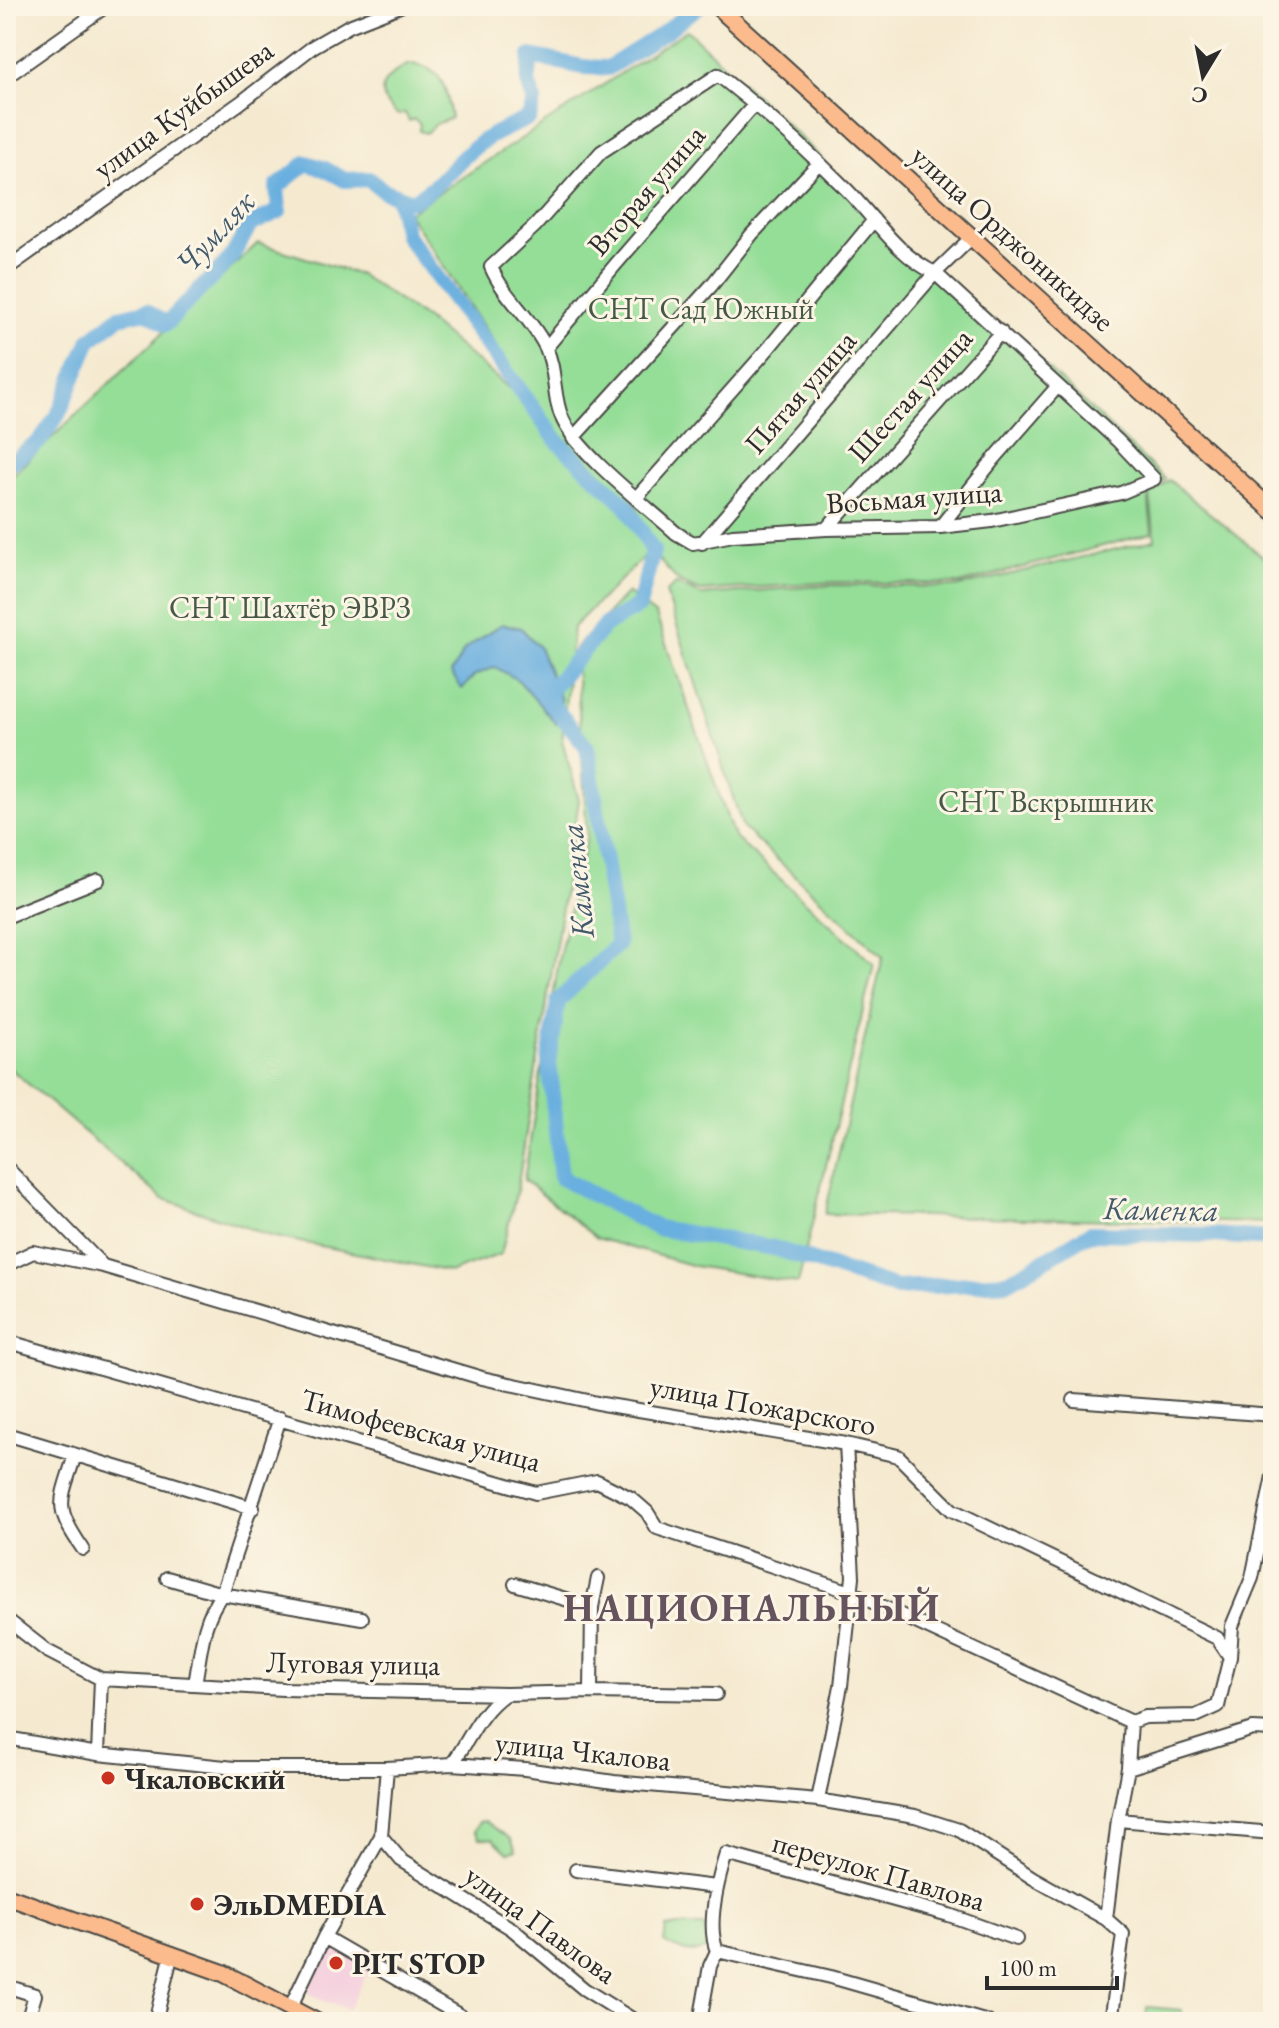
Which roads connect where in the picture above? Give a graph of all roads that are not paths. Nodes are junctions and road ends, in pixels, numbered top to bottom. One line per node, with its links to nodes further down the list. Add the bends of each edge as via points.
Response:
1 (106, 6): 4 (street)
2 (400, 6): 9 (street, улица Куйбышева, via 314,46)
3 (717, 6): 8 (main road, улица Орджоникидзе)
4 (6, 77)
5 (755, 104): 6 (street); 12 (street, Вторая улица); 12 (street, via 718,75 601,152 491,267)
6 (819, 163): 7 (street); 14 (street)
7 (874, 220): 10 (street, via 896,246); 15 (street)
8 (971, 238): 10 (street, Пятая улица); 16 (main road, улица Орджоникидзе)
9 (6, 269)
10 (935, 273): 11 (street); 19 (street, Пятая улица)
11 (1001, 332): 13 (street); 18 (street, Шестая улица)
12 (546, 348): 14 (street, via 556,401)
13 (1057, 387): 17 (street); 17 (street, Восьмая улица, via 1154,479 1121,493)
14 (573, 438): 15 (street)
15 (637, 497): 19 (street, via 676,533)
16 (1273, 511)
17 (940, 527): 18 (street, Восьмая улица)
18 (826, 529): 19 (street, Восьмая улица, via 733,535)
19 (702, 543)
20 (98, 880): 21 (street)
21 (6, 917)
22 (6, 1167): 24 (street, улица Пожарского)
23 (6, 1265): 24 (street, улица Пожарского, via 33,1252)
24 (103, 1266): 30 (street, улица Пожарского, via 482,1378 602,1404)
25 (6, 1341): 28 (street, Тимофеевская улица)
26 (1074, 1400): 27 (street)
27 (1273, 1415)
28 (280, 1418): 33 (street); 38 (street, Тимофеевская улица, via 536,1493 597,1481 631,1498 657,1528)
29 (6, 1434): 31 (street)
30 (846, 1444): 38 (street); 43 (street, улица Пожарского, via 898,1456 952,1510 1217,1638)
31 (75, 1455): 33 (street); 34 (street, via 62,1498 63,1520)
32 (1273, 1476): 43 (street, via 1252,1578 1232,1626)
33 (253, 1508): 39 (street)
34 (83, 1549)
35 (167, 1578): 39 (street)
36 (598, 1578): 40 (street)
37 (515, 1584): 40 (street)
38 (851, 1592): 51 (street, Тимофеевская улица); 58 (street, via 841,1686)
39 (222, 1594): 41 (street); 45 (street, via 207,1620)
40 (592, 1607): 47 (street)
41 (362, 1618)
42 (6, 1619): 44 (street, Луговая улица, via 47,1651)
43 (1230, 1657): 51 (street, via 1218,1706 1196,1716)
44 (101, 1679): 45 (street, Луговая улица); 54 (street)
45 (195, 1684): 46 (street, Луговая улица)
46 (460, 1692): 48 (street, Луговая улица); 50 (street, via 471,1700)
47 (591, 1692): 48 (street, Луговая улица); 49 (street, Луговая улица)
48 (506, 1694): 50 (street)
49 (716, 1694)
50 (478, 1719): 55 (street)
51 (1131, 1722): 57 (street)
52 (1273, 1730): 57 (street, via 1253,1729)
53 (6, 1738): 54 (street, улица Чкалова)
54 (98, 1754): 56 (street, улица Чкалова, via 235,1768)
55 (452, 1764): 56 (street, улица Чкалова); 58 (street, улица Чкалова)
56 (387, 1768): 61 (street)
57 (1128, 1768): 59 (street)
58 (818, 1800): 65 (street, улица Чкалова, via 915,1816 959,1830)
59 (1118, 1820): 60 (street); 65 (street)
60 (1273, 1833)
61 (381, 1836): 66 (street); 77 (street, улица Павлова, via 401,1860 512,1929 584,1989)
62 (576, 1870): 63 (street)
63 (716, 1887): 67 (street, переулок Павлова, via 726,1854 949,1915); 68 (street)
64 (6, 1896): 69 (main road)
65 (1106, 1919): 80 (street, улица Чкалова, via 1123,1934)
66 (324, 1937): 71 (street); 76 (street)
67 (1016, 1939)
68 (717, 1951): 72 (street, via 826,1976); 78 (street)
69 (172, 1953): 71 (main road); 74 (street)
70 (6, 1986): 73 (street, via 35,1995)
71 (290, 2008): 75 (main road)
72 (970, 2019): 79 (street)
73 (27, 2022)
74 (155, 2022)
75 (317, 2022)
76 (471, 2022)
77 (637, 2022)
78 (700, 2022)
79 (988, 2022)
80 (1111, 2022)

